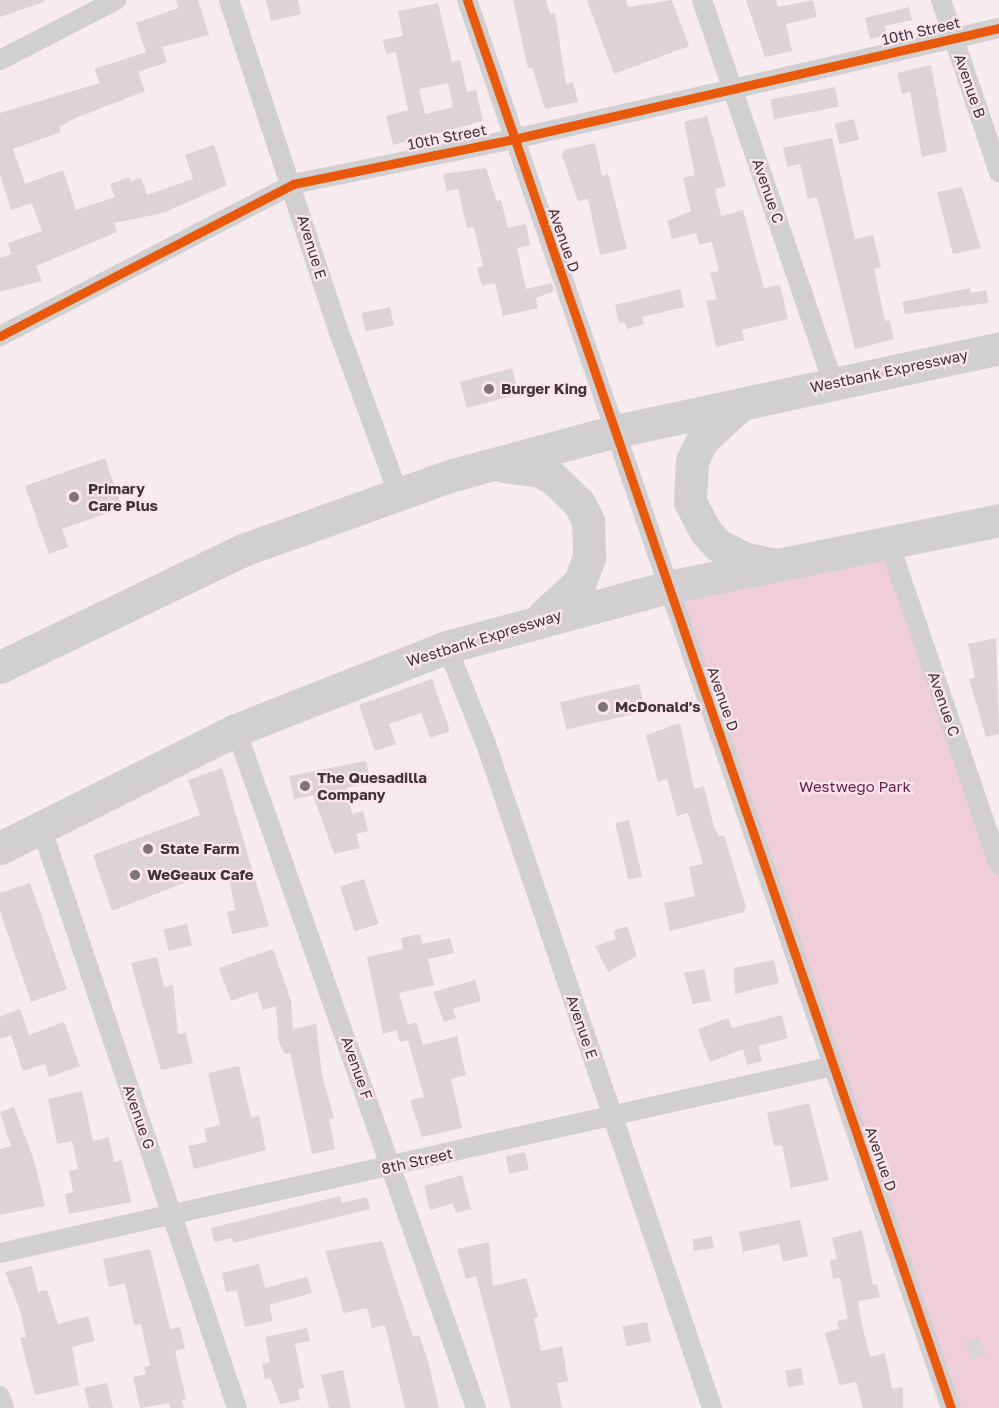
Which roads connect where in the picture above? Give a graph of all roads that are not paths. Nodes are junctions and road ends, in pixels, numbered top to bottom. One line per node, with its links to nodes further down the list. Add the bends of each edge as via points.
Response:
1 (116, 0): 8 (street)
2 (229, 0): 12 (street, Avenue E)
3 (467, 0): 10 (street, Avenue D)
4 (702, 0): 9 (street, Avenue C)
5 (941, 0): 7 (street, Avenue B)
6 (999, 28): 7 (street, 10th Street)
7 (954, 39): 9 (street, 10th Street); 11 (street, Avenue B)
8 (0, 60)
9 (733, 89): 10 (street, 10th Street); 15 (street, Avenue C)
10 (514, 139): 12 (street, 10th Street); 17 (street, Avenue D)
11 (999, 172)
12 (293, 184): 13 (street, 10th Street); 19 (street, Avenue E, via 340,335)
13 (0, 336)
14 (999, 348): 15 (highway, Westbank Expressway)
15 (832, 383): 16 (highway, Westbank Expressway)
16 (743, 403): 17 (highway, Westbank Expressway); 22 (highway, via 702,440 692,461 690,502 718,545 746,559)
17 (612, 432): 18 (highway, Westbank Expressway); 23 (street, Avenue D)
18 (468, 470): 19 (highway, Westbank Expressway); 24 (highway, via 513,465 537,470 579,503 588,521 589,557 580,582)
19 (398, 493): 26 (highway, Westbank Expressway, via 243,550)
20 (999, 520): 21 (highway, Westbank Expressway)
21 (889, 543): 22 (highway, Westbank Expressway); 30 (street, Avenue C)
22 (781, 566): 23 (highway, Westbank Expressway)
23 (668, 587): 24 (highway, Westbank Expressway); 31 (street, Avenue D)
24 (538, 620): 25 (highway, Westbank Expressway)
25 (447, 647): 27 (highway, Westbank Expressway); 32 (street, Avenue E, via 486,744)
26 (0, 667)
27 (236, 729): 28 (highway, Westbank Expressway); 33 (street, Avenue F)
28 (41, 826): 29 (highway, Westbank Expressway); 34 (street, Avenue G)
29 (0, 848)
30 (999, 865)
31 (833, 1066): 32 (street, 8th Street); 41 (street, Avenue D)
32 (613, 1116): 33 (street, 8th Street); 40 (street, Avenue E)
33 (391, 1168): 34 (street, 8th Street); 39 (street, Avenue F)
34 (172, 1216): 35 (street, 8th Street); 38 (street, Avenue G)
35 (0, 1253)
36 (0, 1396): 37 (street)
37 (4, 1408)
38 (237, 1408)
39 (476, 1408)
40 (712, 1408)
41 (951, 1408)

